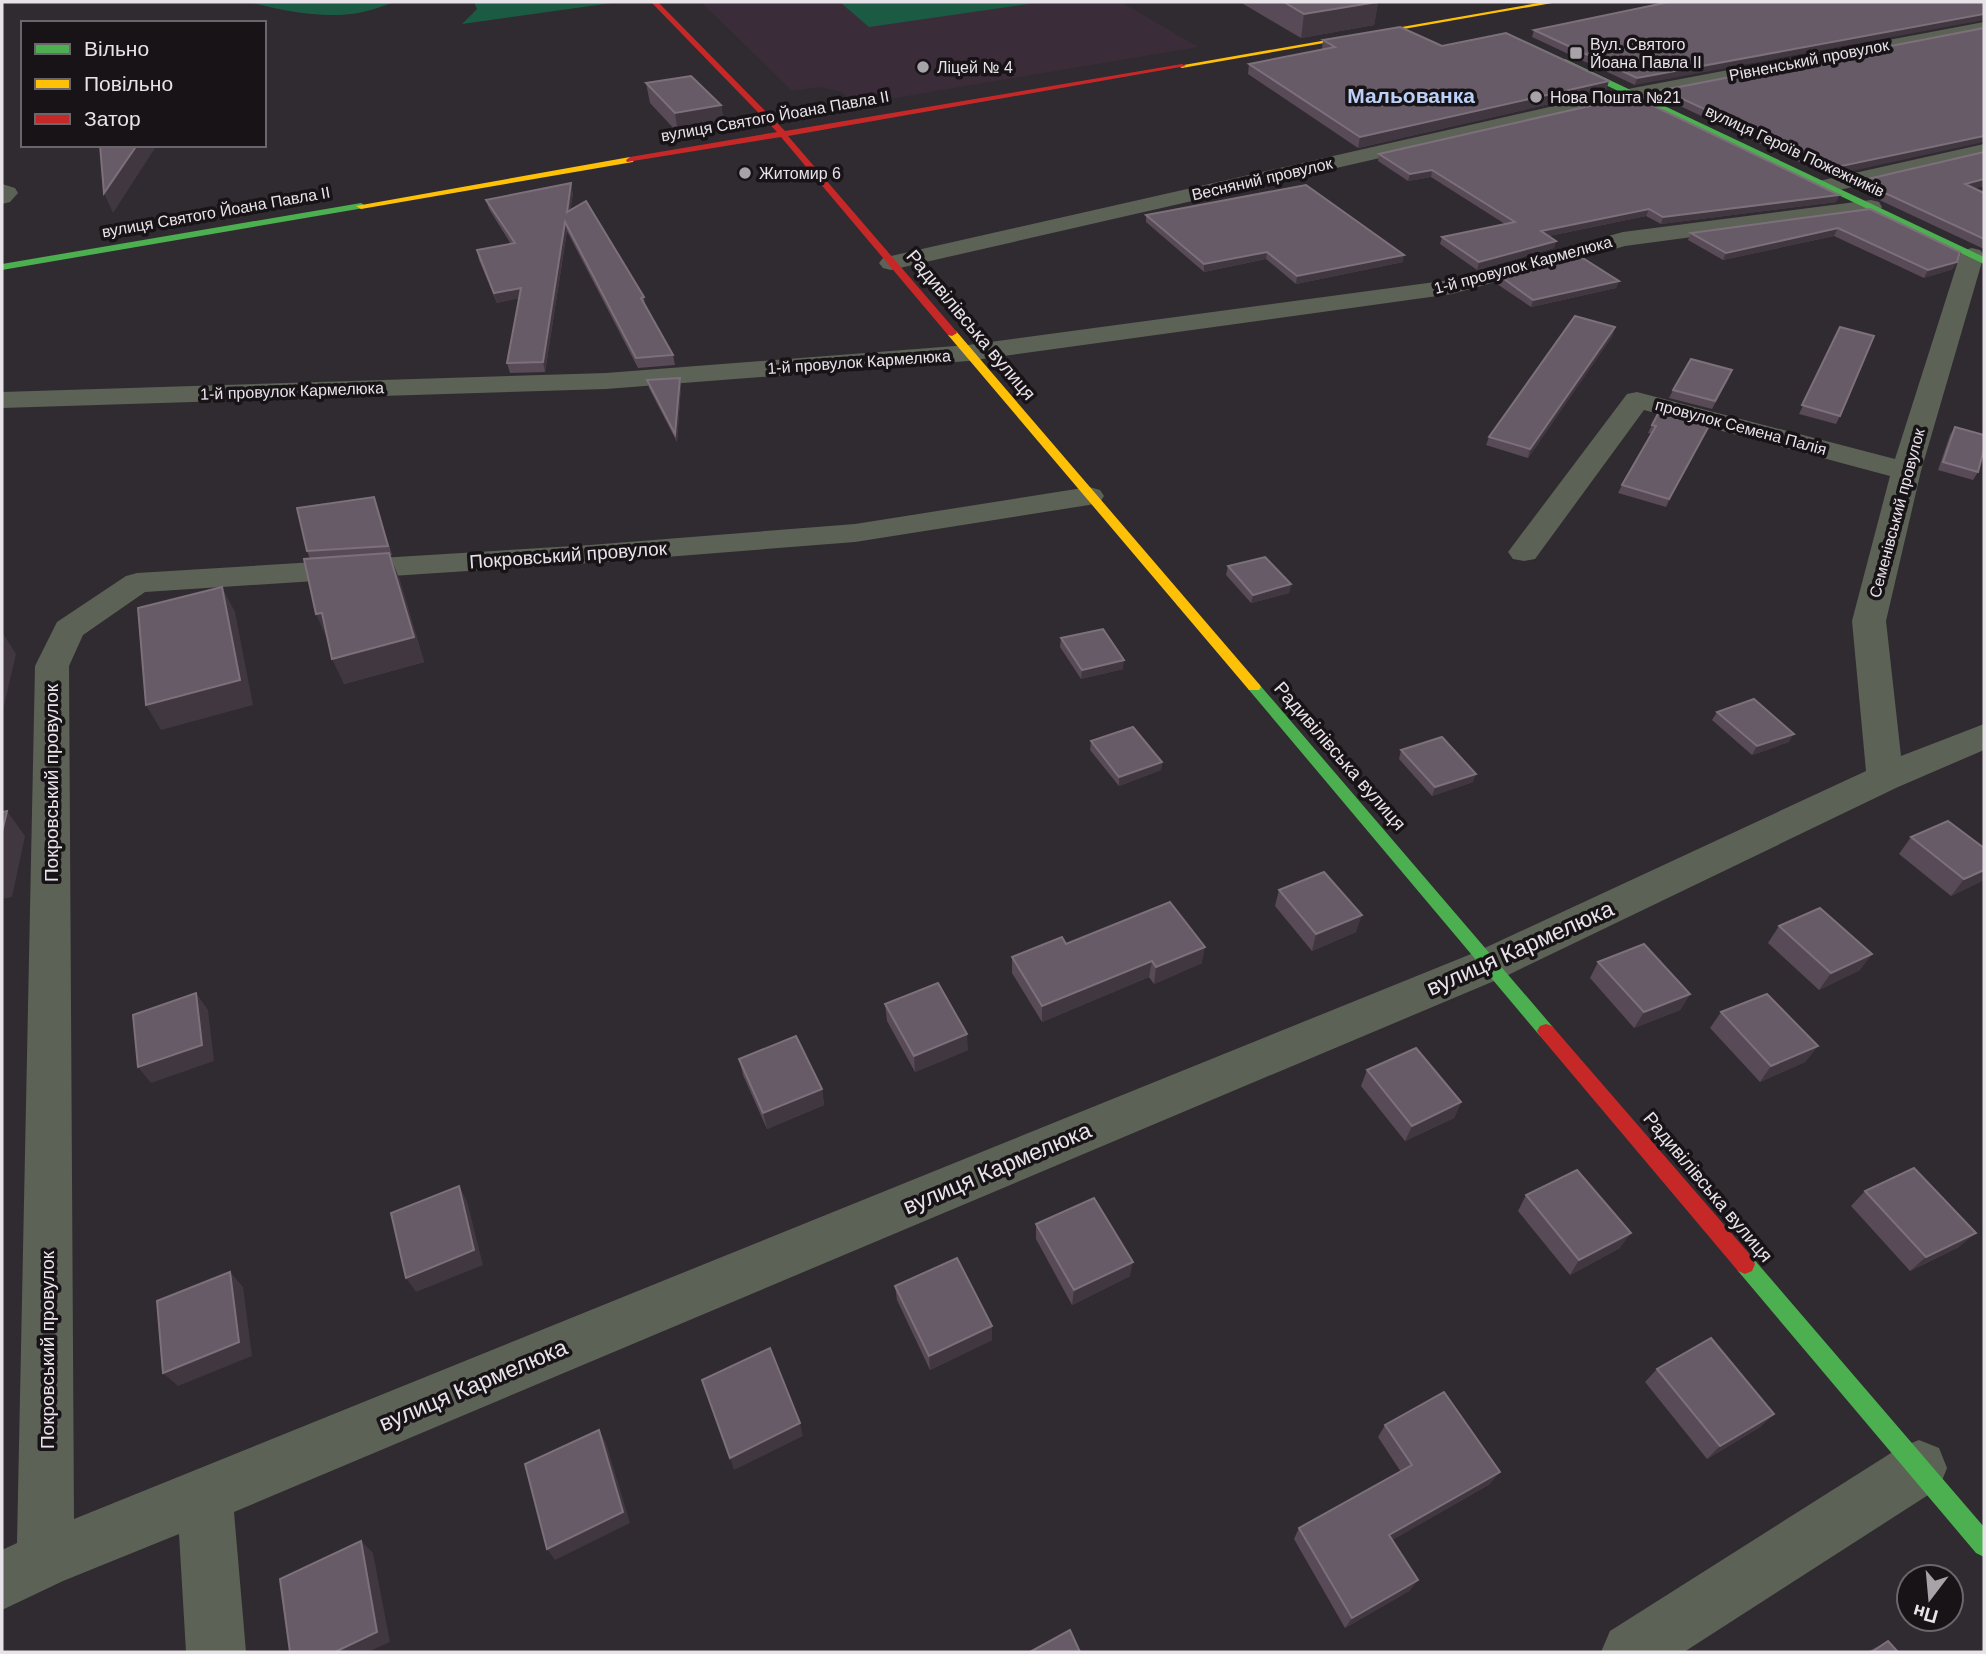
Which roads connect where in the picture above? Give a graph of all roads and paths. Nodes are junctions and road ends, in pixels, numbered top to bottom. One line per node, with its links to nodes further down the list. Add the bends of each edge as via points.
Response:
1 (654, 2): 9 (street, Радивілівська вулиця)
2 (1555, 2): 4 (street, вулиця Святого Йоана Павла II)
3 (1449, 6): 4 (street)
4 (1468, 16): 5 (street); 9 (street, вулиця Святого Йоана Павла II)
5 (1492, 27)
6 (1984, 27): 8 (street, Рівненський провулок)
7 (1549, 54): 8 (street, вулиця Героїв Пожежників)
8 (1633, 93): 11 (street, вулиця Героїв Пожежників); 16 (street, Весняний провулок)
9 (781, 132): 16 (street, Радивілівська вулиця); 17 (street, вулиця Святого Йоана Павла II)
10 (1984, 150): 11 (street)
11 (1827, 186): 14 (street, вулиця Героїв Пожежників)
12 (2, 191): 13 (street, via 6,193)
13 (2, 197)
14 (1871, 207): 15 (street, вулиця Героїв Пожежників); 18 (street, 1-й провулок Кармелюка, via 1623,239 1452,287)
15 (1978, 258): 20 (street, Семенівський провулок)
16 (891, 264): 18 (street, Радивілівська вулиця)
17 (2, 267)
18 (968, 354): 19 (street, 1-й провулок Кармелюка, via 606,381); 21 (street, Радивілівська вулиця)
19 (2, 400)
20 (1906, 471): 22 (street, провулок Семена Палія, via 1637,400); 24 (street, Семенівський провулок, via 1870,621)
21 (1089, 496): 25 (street, Радивілівська вулиця); 29 (street, Покровський провулок, via 855,533 137,583 69,629 51,666)
22 (1524, 552)
23 (1984, 736): 24 (street, вулиця Кармелюка)
24 (1885, 778): 25 (street, вулиця Кармелюка)
25 (1491, 964): 26 (street, Радивілівська вулиця); 27 (street, вулиця Кармелюка)
26 (1919, 1468): 28 (street, Радивілівська вулиця); 32 (street)
27 (205, 1496): 29 (street, вулиця Кармелюка); 31 (street)
28 (1984, 1545)
29 (46, 1559): 30 (street, вулиця Кармелюка)
30 (2, 1581)
31 (216, 1652)
32 (1631, 1652)

